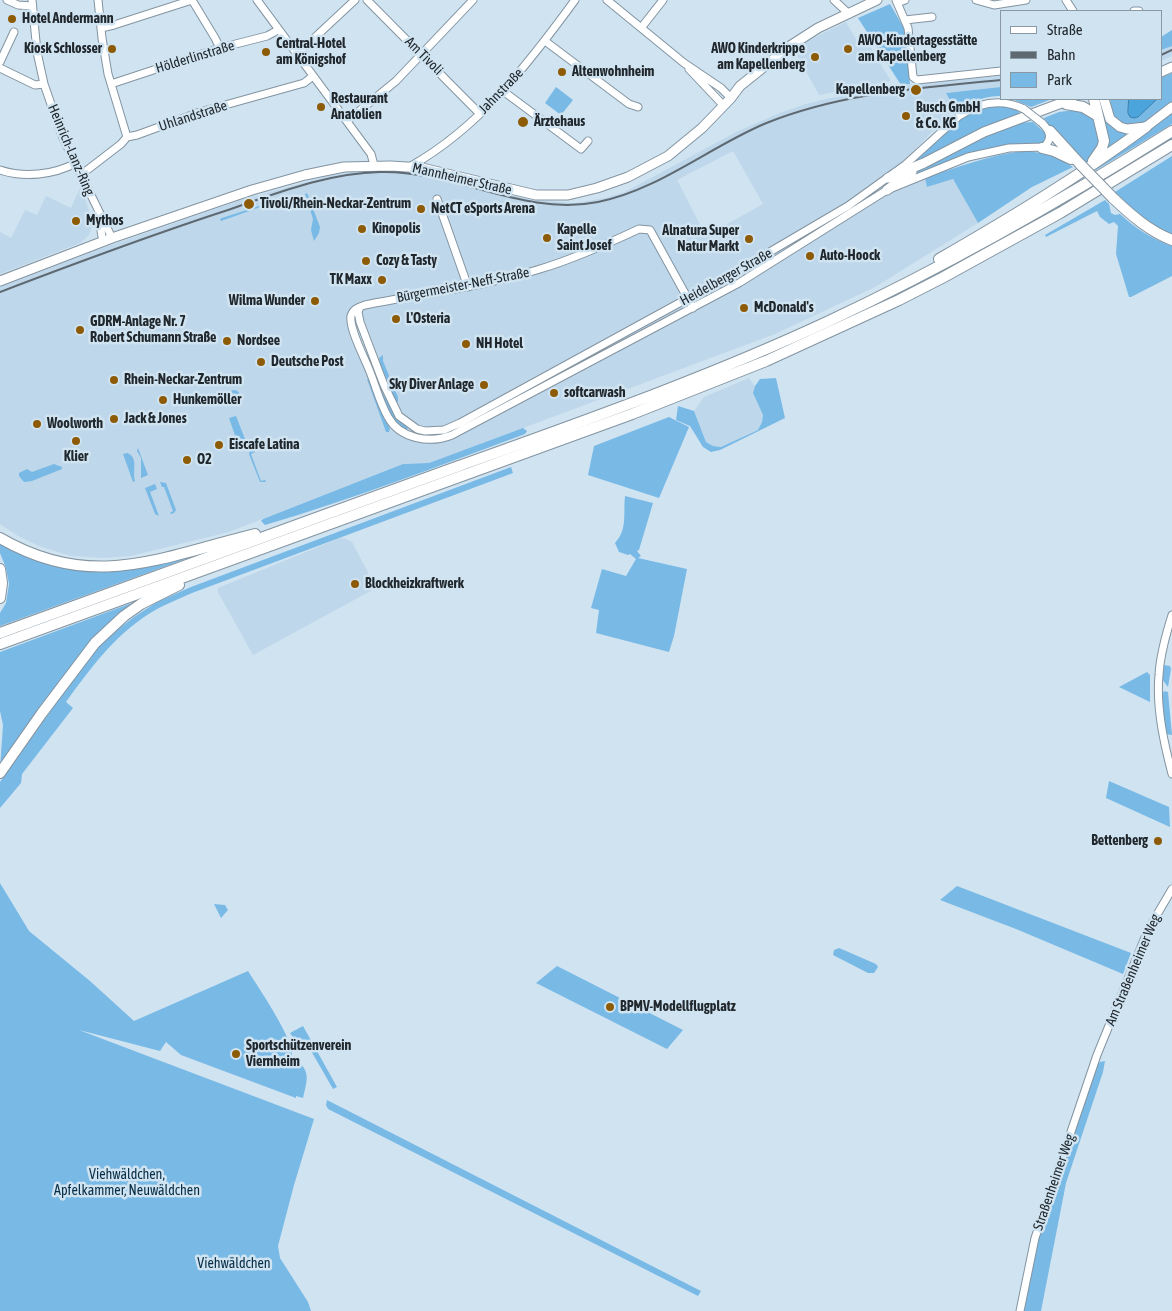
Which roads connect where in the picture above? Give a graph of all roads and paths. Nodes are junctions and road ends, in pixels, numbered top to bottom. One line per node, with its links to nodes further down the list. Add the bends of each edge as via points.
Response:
1 (7, 0): 17 (street, via 18,5)
2 (98, 0): 22 (street)
3 (192, 0): 22 (street); 27 (street)
4 (257, 0): 24 (street)
5 (355, 0): 28 (street)
6 (367, 0): 29 (street, Am Tivoli)
7 (473, 0): 29 (street)
8 (575, 0): 26 (street, Jahnstraße)
9 (606, 0): 23 (street)
10 (663, 0): 23 (street)
11 (834, 0): 19 (street)
12 (878, 0): 19 (main road, Mannheimer Straße)
13 (905, 0): 16 (street)
14 (976, 0): 18 (street)
15 (1026, 0): 18 (street)
16 (896, 2): 21 (street)
17 (32, 3): 35 (street, Heinrich-Lanz-Ring)
18 (998, 3)
19 (849, 14): 38 (main road, Mannheimer Straße, via 790,46)
20 (932, 17): 21 (street)
21 (905, 20): 33 (street, via 913,76 917,80)
22 (100, 28): 36 (street)
23 (640, 28): 31 (street)
24 (278, 30): 27 (street, Hölderlinstraße); 28 (street)
25 (14, 32): 30 (street)
26 (545, 42): 37 (street, Jahnstraße); 42 (street, via 629,104)
27 (220, 48): 36 (street, Hölderlinstraße)
28 (296, 55): 34 (street)
29 (423, 55): 45 (street, Am Tivoli); 47 (street, via 382,94)
30 (0, 62)
31 (684, 63): 38 (street); 43 (street)
32 (0, 68): 35 (street, via 35,85)
33 (1000, 71)
34 (313, 76): 47 (street); 51 (street, Uhlandstraße, via 304,83)
35 (44, 84): 55 (street, Heinrich-Lanz-Ring, via 60,131)
36 (110, 84): 51 (street)
37 (504, 91): 45 (street, Jahnstraße); 52 (street, via 582,149)
38 (731, 98): 43 (main road, Mannheimer Straße)
39 (1094, 100): 46 (highway)
40 (1104, 100): 48 (main road, via 1107,113 1115,124 1127,130)
41 (1069, 101): 46 (highway); 56 (main road, via 984,132)
42 (638, 106)
43 (724, 106): 58 (main road, Mannheimer Straße, via 684,144 656,163 612,184 582,193 552,196 523,193)
44 (1172, 107): 48 (main road)
45 (479, 114): 58 (street, Jahnstraße, via 448,143)
46 (1098, 116): 59 (highway, via 1103,133 1102,148 1097,157)
47 (347, 121): 57 (street, via 371,154)
48 (1146, 127): 59 (highway)
49 (1050, 131): 54 (street, via 1048,143); 59 (highway); 62 (street, Heidelberger Straße, bridge, via 1022,108 1007,103 982,104 959,116)
50 (1172, 131): 70 (highway, via 1016,226)
51 (126, 137): 61 (street, Uhlandstraße)
52 (588, 141)
53 (1172, 145): 77 (highway, via 1060,213 942,278 766,361 623,418)
54 (1042, 148): 59 (highway); 63 (street, Heidelberger Straße, via 1009,148 968,158)
55 (76, 163): 60 (street, via 65,169 35,175); 61 (street, Heinrich-Lanz-Ring)
56 (924, 163): 62 (main road); 63 (main road)
57 (374, 165): 58 (main road, Mannheimer Straße); 66 (main road, Mannheimer Straße, via 344,167 291,179)
58 (411, 166)
59 (1080, 166): 67 (highway, bridge, via 1145,226); 70 (highway, via 1016,214 927,266)
60 (0, 171)
61 (82, 174): 65 (street, Heinrich-Lanz-Ring)
62 (888, 178): 72 (street, Heidelberger Straße, via 784,245)
63 (887, 190): 74 (street, Heidelberger Straße)
64 (437, 199): 71 (street)
65 (97, 211): 66 (street, Heinrich-Lanz-Ring); 68 (street, Heinrich-Lanz-Ring)
66 (112, 238): 68 (main road, Mannheimer Straße)
67 (1172, 240)
68 (102, 242): 69 (main road, Mannheimer Straße)
69 (0, 281)
70 (906, 284): 75 (highway, via 693,380)
71 (468, 286): 72 (street, Bürgermeister-Neff-Straße, via 541,269 644,228 650,230); 73 (street, Bürgermeister-Neff-Straße)
72 (688, 299): 73 (street, Heidelberger Straße, via 460,423 434,431 417,430 399,416 393,406 358,316); 74 (street, Bürgermeister-Neff-Straße)
73 (360, 307): 74 (street, Heidelberger Straße, via 353,312 352,325 388,417 406,434 433,440 452,436)
74 (693, 308)
75 (294, 526): 76 (highway, via 158,561 111,567 55,562); 81 (highway)
76 (0, 538)
77 (230, 560): 82 (highway); 83 (highway, via 141,604 107,630 83,657)
78 (0, 569): 79 (highway)
79 (0, 598)
80 (1172, 615): 84 (street, via 1158,678 1162,723)
81 (0, 633)
82 (0, 644)
83 (0, 773)
84 (1172, 774)
85 (1172, 889): 86 (street, Am Straßenheimer Weg, via 1148,930)
86 (1097, 1055): 87 (street, Straßenheimer Weg, via 1035,1238)
87 (1020, 1311)

